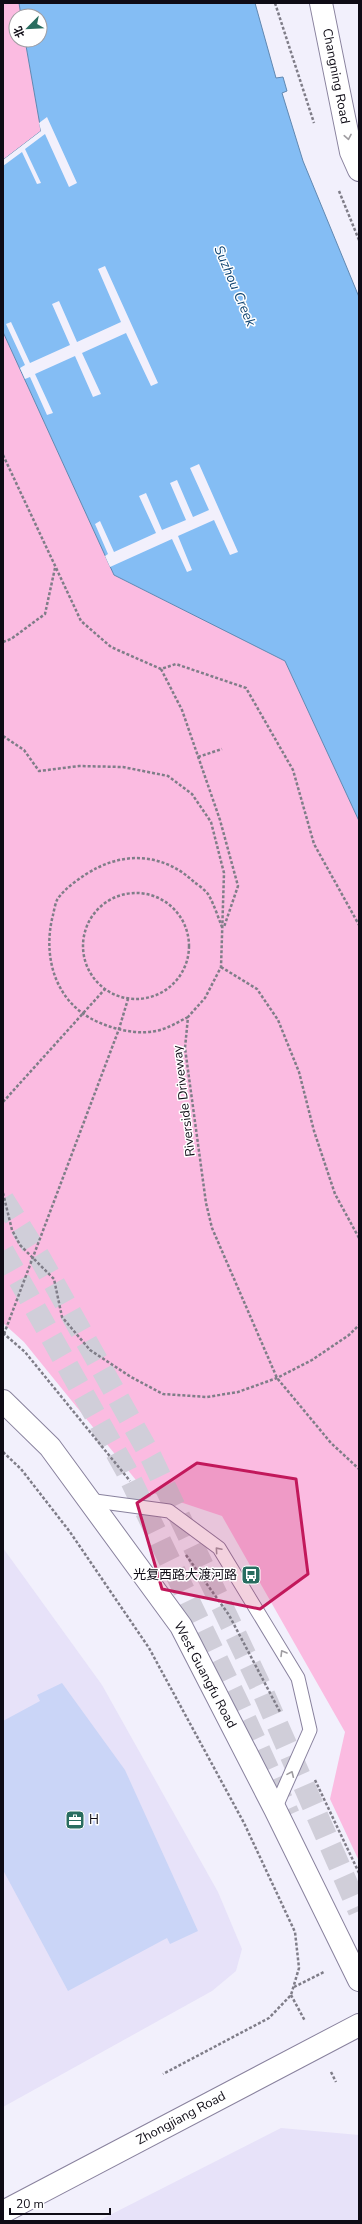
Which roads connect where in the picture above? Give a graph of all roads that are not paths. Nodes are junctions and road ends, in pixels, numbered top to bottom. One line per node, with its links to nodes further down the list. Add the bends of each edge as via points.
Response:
1 (321, 3): 2 (street, Changning Road, one-way to 2, via 351,152)
2 (359, 170)
3 (3, 1401): 4 (street, West Guangfu Road, via 50,1448)
4 (88, 1500): 5 (street, West Guangfu Road, via 181,1626); 5 (lane, one-way to 4, via 310,1730 298,1678 219,1548 169,1511)
5 (276, 1809): 6 (street, West Guangfu Road)
6 (359, 1980)
7 (359, 2025): 8 (street, Zhongjiang Road)
8 (3, 2212)

